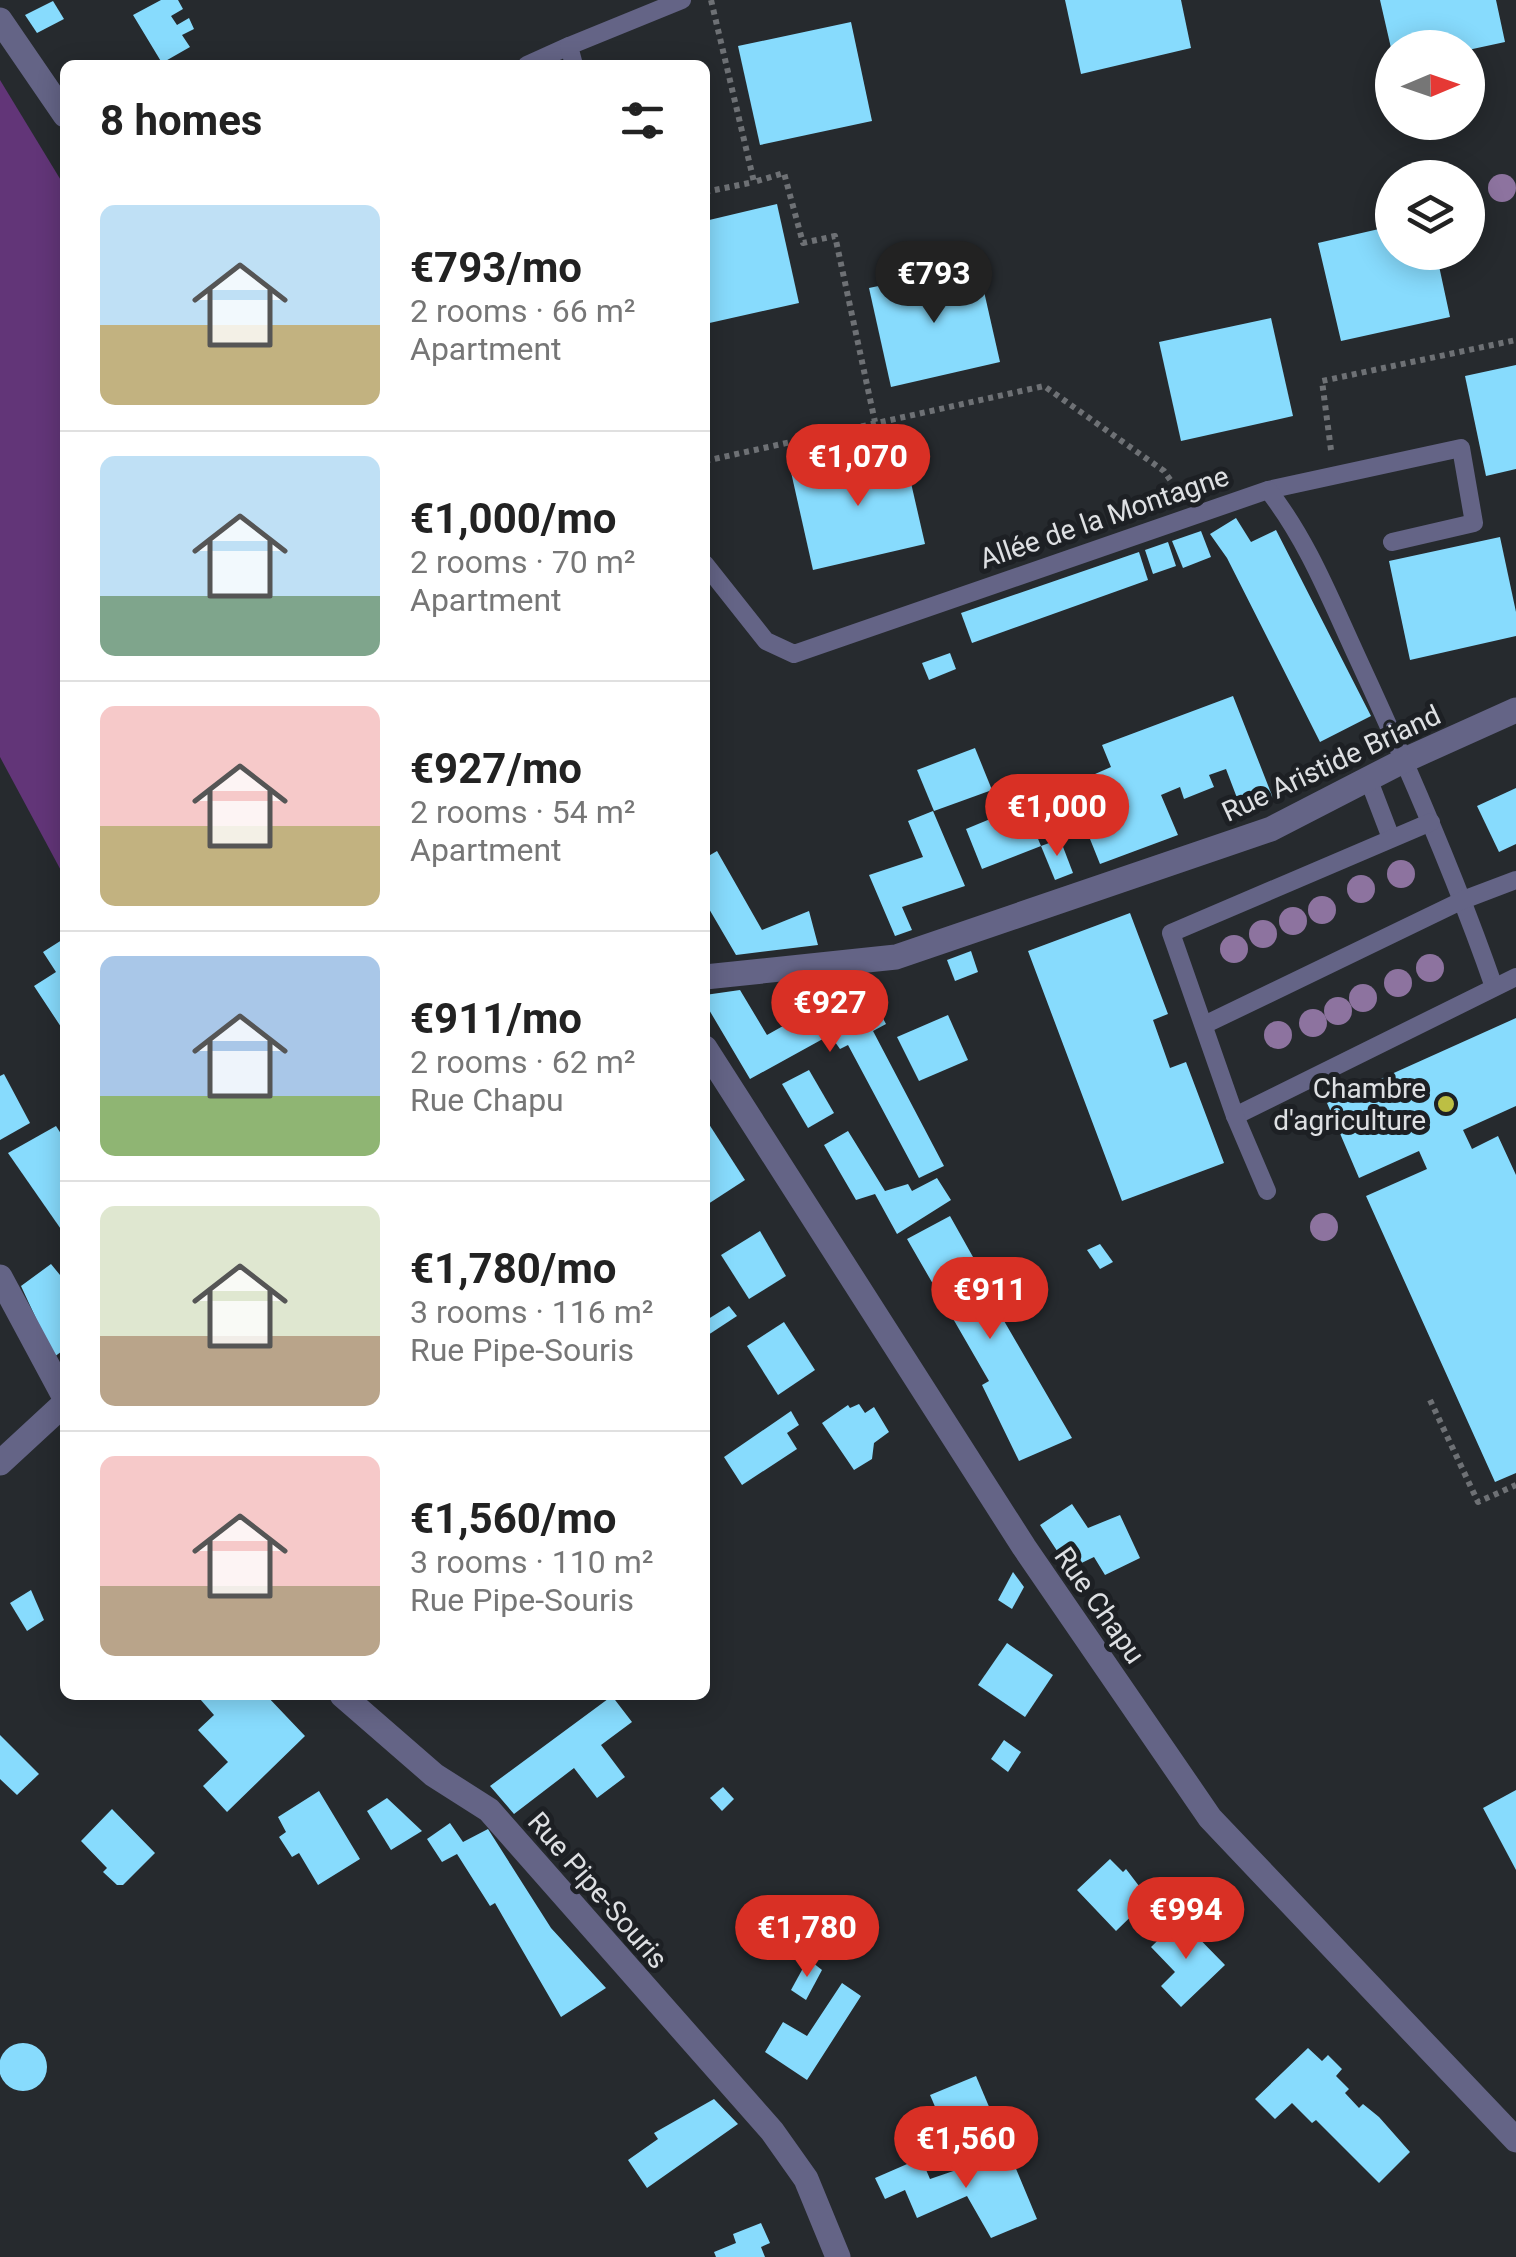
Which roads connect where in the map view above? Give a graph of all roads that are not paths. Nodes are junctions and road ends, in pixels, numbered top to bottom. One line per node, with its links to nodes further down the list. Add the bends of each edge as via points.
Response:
1 (682, 0): 3 (lane)
2 (0, 20): 6 (street)
3 (569, 46): 4 (lane); 5 (lane)
4 (537, 60)
5 (573, 60)
6 (60, 109)
7 (1268, 490): 8 (lane, via 1461,448 1474,523); 9 (lane, Allée de la Montagne, via 794,654 766,641); 11 (lane, Allée de la Montagne, via 1296,526)
8 (1392, 542)
9 (710, 570)
10 (1516, 710): 11 (street, Rue Aristide Briand)
11 (1405, 760): 12 (street, Rue Aristide Briand); 13 (lane, Allée de la Montagne)
12 (1368, 778): 14 (lane); 17 (street, Rue Aristide Briand, via 1271,829 896,957)
13 (1431, 822): 14 (lane); 16 (lane, Allée de la Montagne)
14 (1392, 838): 20 (lane, via 1171,933)
15 (1516, 880): 16 (lane)
16 (1463, 900): 19 (lane, Allée de la Montagne); 20 (lane)
17 (710, 976)
18 (1516, 976): 19 (lane)
19 (1494, 987): 22 (lane)
20 (1204, 1025): 22 (lane)
21 (710, 1056): 29 (street, Rue Chapu, via 1024,1547 1210,1818)
22 (1235, 1116): 23 (lane)
23 (1267, 1191)
24 (0, 1277): 25 (street)
25 (60, 1391)
26 (60, 1405): 27 (street)
27 (0, 1463)
28 (348, 1700): 30 (street, Rue Pipe-Souris, via 434,1775 490,1810 772,2131 806,2179)
29 (1516, 2140)
30 (838, 2257)

